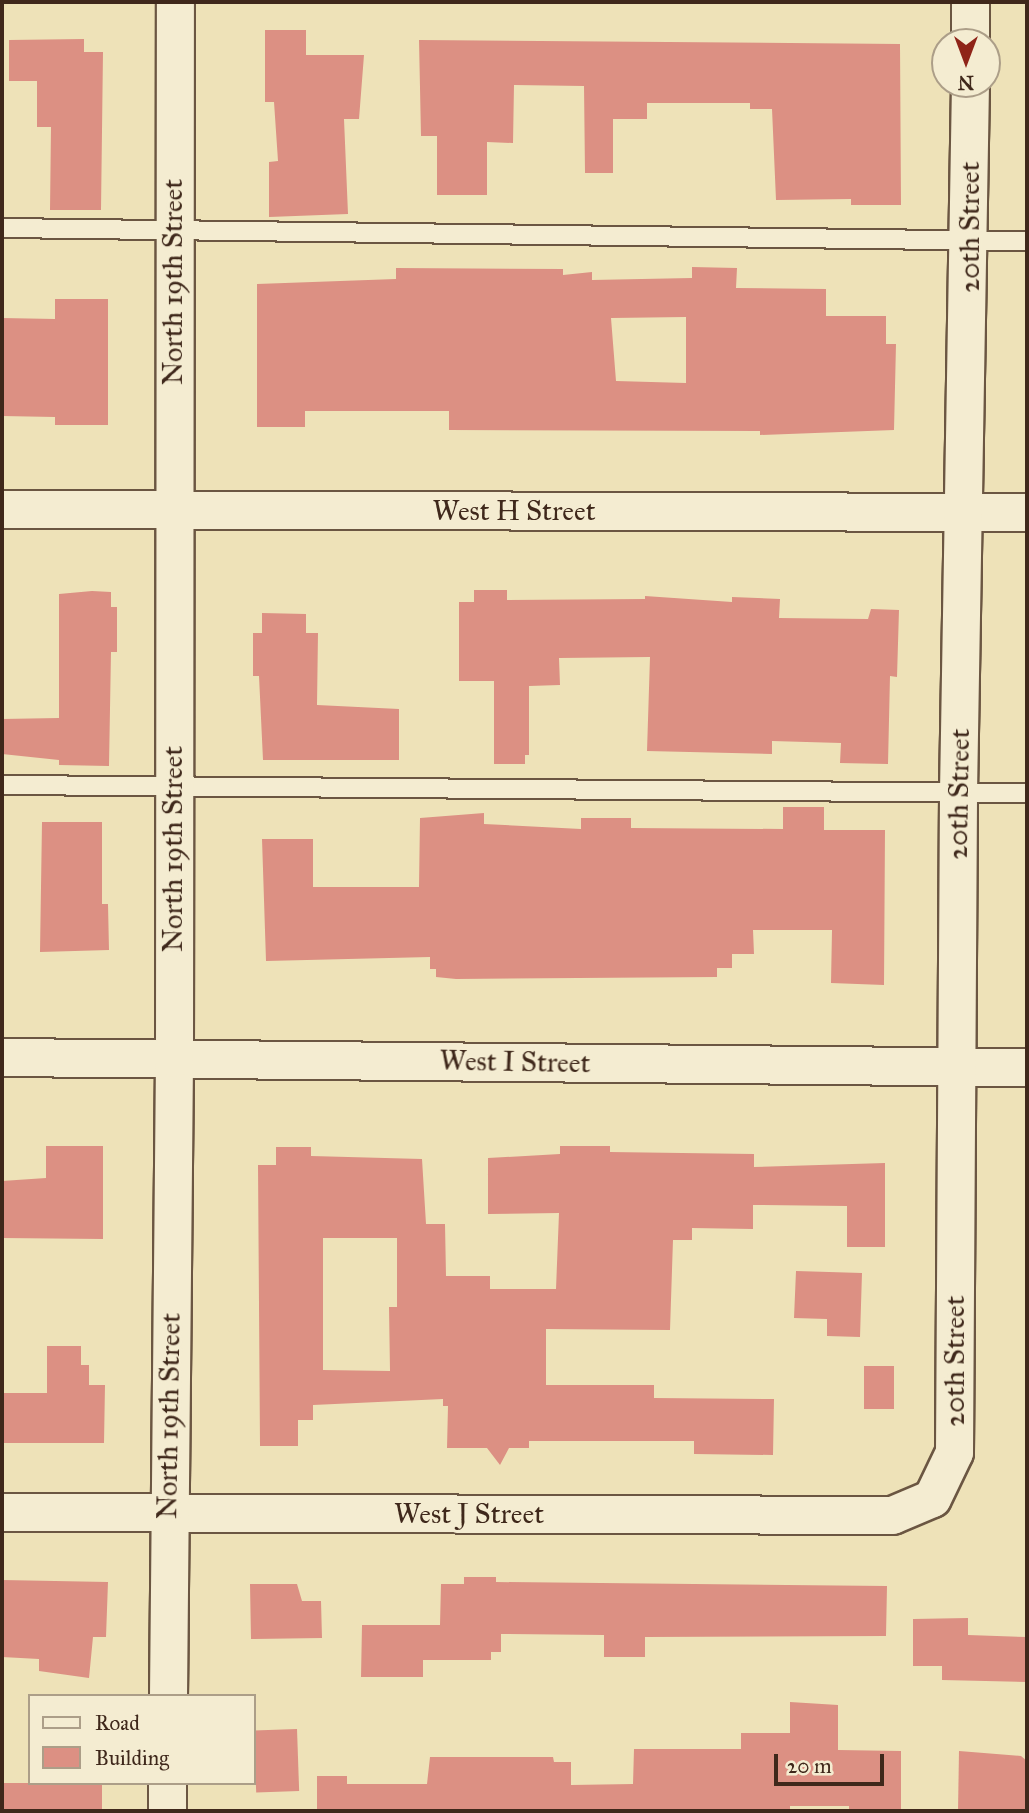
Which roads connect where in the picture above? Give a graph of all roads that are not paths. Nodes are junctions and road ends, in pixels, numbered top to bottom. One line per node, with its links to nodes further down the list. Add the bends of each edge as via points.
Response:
1 (175, 2): 6 (street, North 19th Street)
2 (970, 2): 3 (street)
3 (970, 28)
4 (970, 98): 7 (street, 20th Street)
5 (2, 228): 6 (lane)
6 (174, 229): 7 (lane); 10 (street, North 19th Street)
7 (971, 241): 8 (lane); 11 (street, 20th Street)
8 (1027, 241)
9 (2, 509): 10 (street, West H Street)
10 (172, 510): 11 (street, West H Street); 14 (street, North 19th Street)
11 (966, 512): 12 (street, West H Street); 15 (street, 20th Street)
12 (1027, 512)
13 (2, 785): 14 (lane)
14 (173, 785): 15 (lane); 18 (street, North 19th Street)
15 (958, 792): 16 (lane); 19 (street, 20th Street)
16 (1027, 793)
17 (2, 1057): 18 (street, West I Street)
18 (174, 1058): 19 (street, West I Street); 23 (street, North 19th Street)
19 (958, 1067): 20 (street, West I Street); 21 (street, 20th Street, via 954,1452)
20 (1027, 1068)
21 (932, 1498): 23 (street, West J Street, via 892,1515)
22 (2, 1512): 23 (street, West J Street)
23 (168, 1513): 24 (street, North 19th Street)
24 (168, 1694)
25 (167, 1785): 26 (street)
26 (167, 1811)

